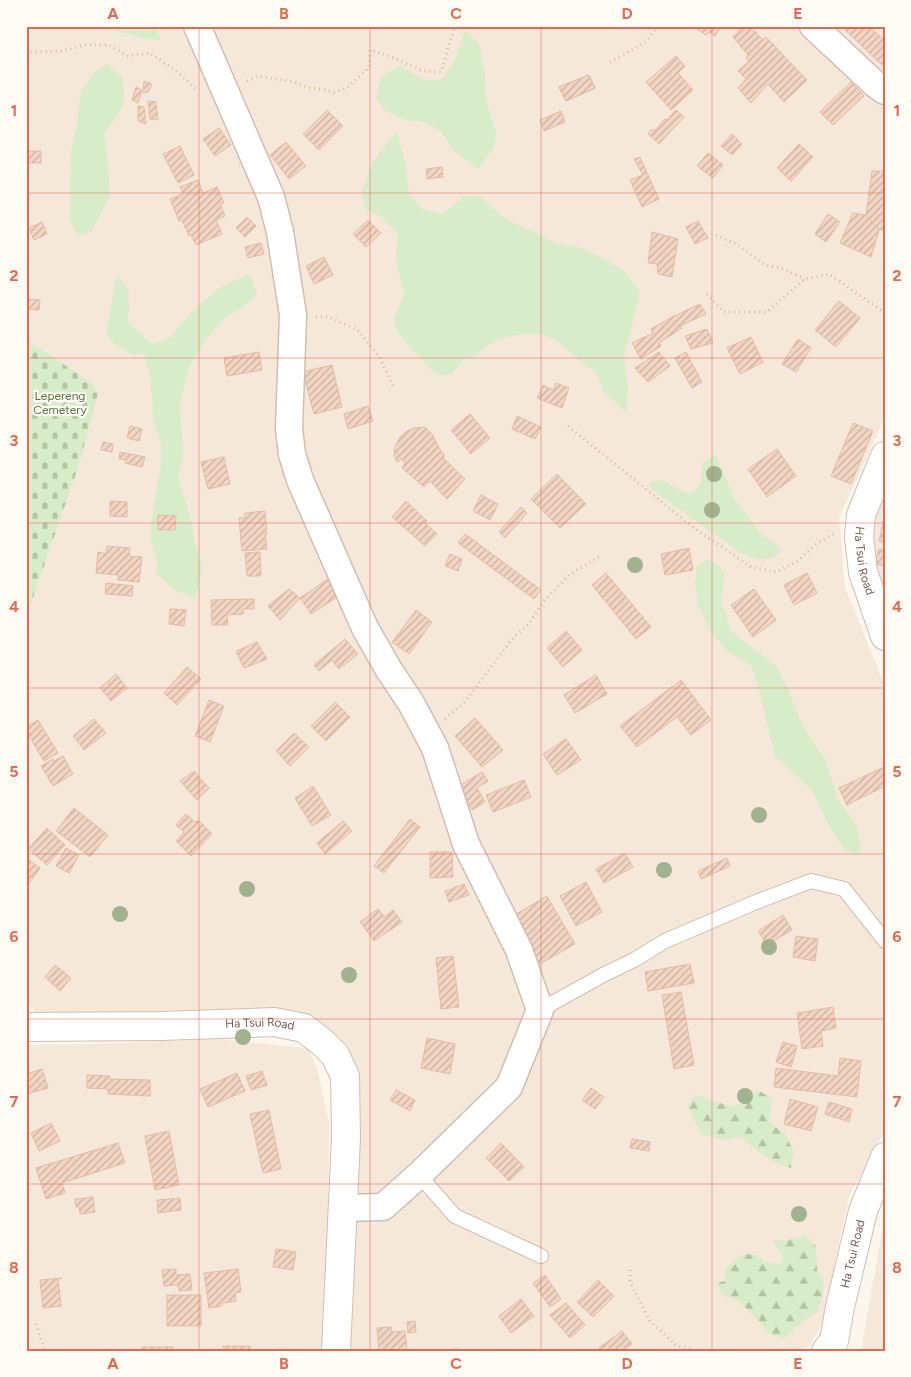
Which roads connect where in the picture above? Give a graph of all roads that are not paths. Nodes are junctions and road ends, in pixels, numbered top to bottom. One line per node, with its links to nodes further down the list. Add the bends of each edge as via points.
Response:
1 (197, 26): 7 (street, via 272,197 280,232 293,315 289,429 300,480 365,628 435,748 466,844 519,950)
2 (813, 26): 3 (street)
3 (885, 91)
4 (885, 456): 5 (street, Ha Tsui Road, via 861,515 859,537 863,572)
5 (885, 636)
6 (885, 941): 7 (lane, via 844,889 811,881 665,941)
7 (540, 1010): 10 (street, via 509,1087)
8 (26, 1026): 11 (street, Ha Tsui Road, via 274,1022 304,1028 335,1055 345,1076)
9 (885, 1157): 14 (street, Ha Tsui Road, via 863,1211 834,1341)
10 (419, 1175): 11 (street, via 383,1208); 12 (lane, via 456,1216)
11 (343, 1208): 13 (street, Ha Tsui Road)
12 (541, 1256)
13 (336, 1351)
14 (826, 1351)

